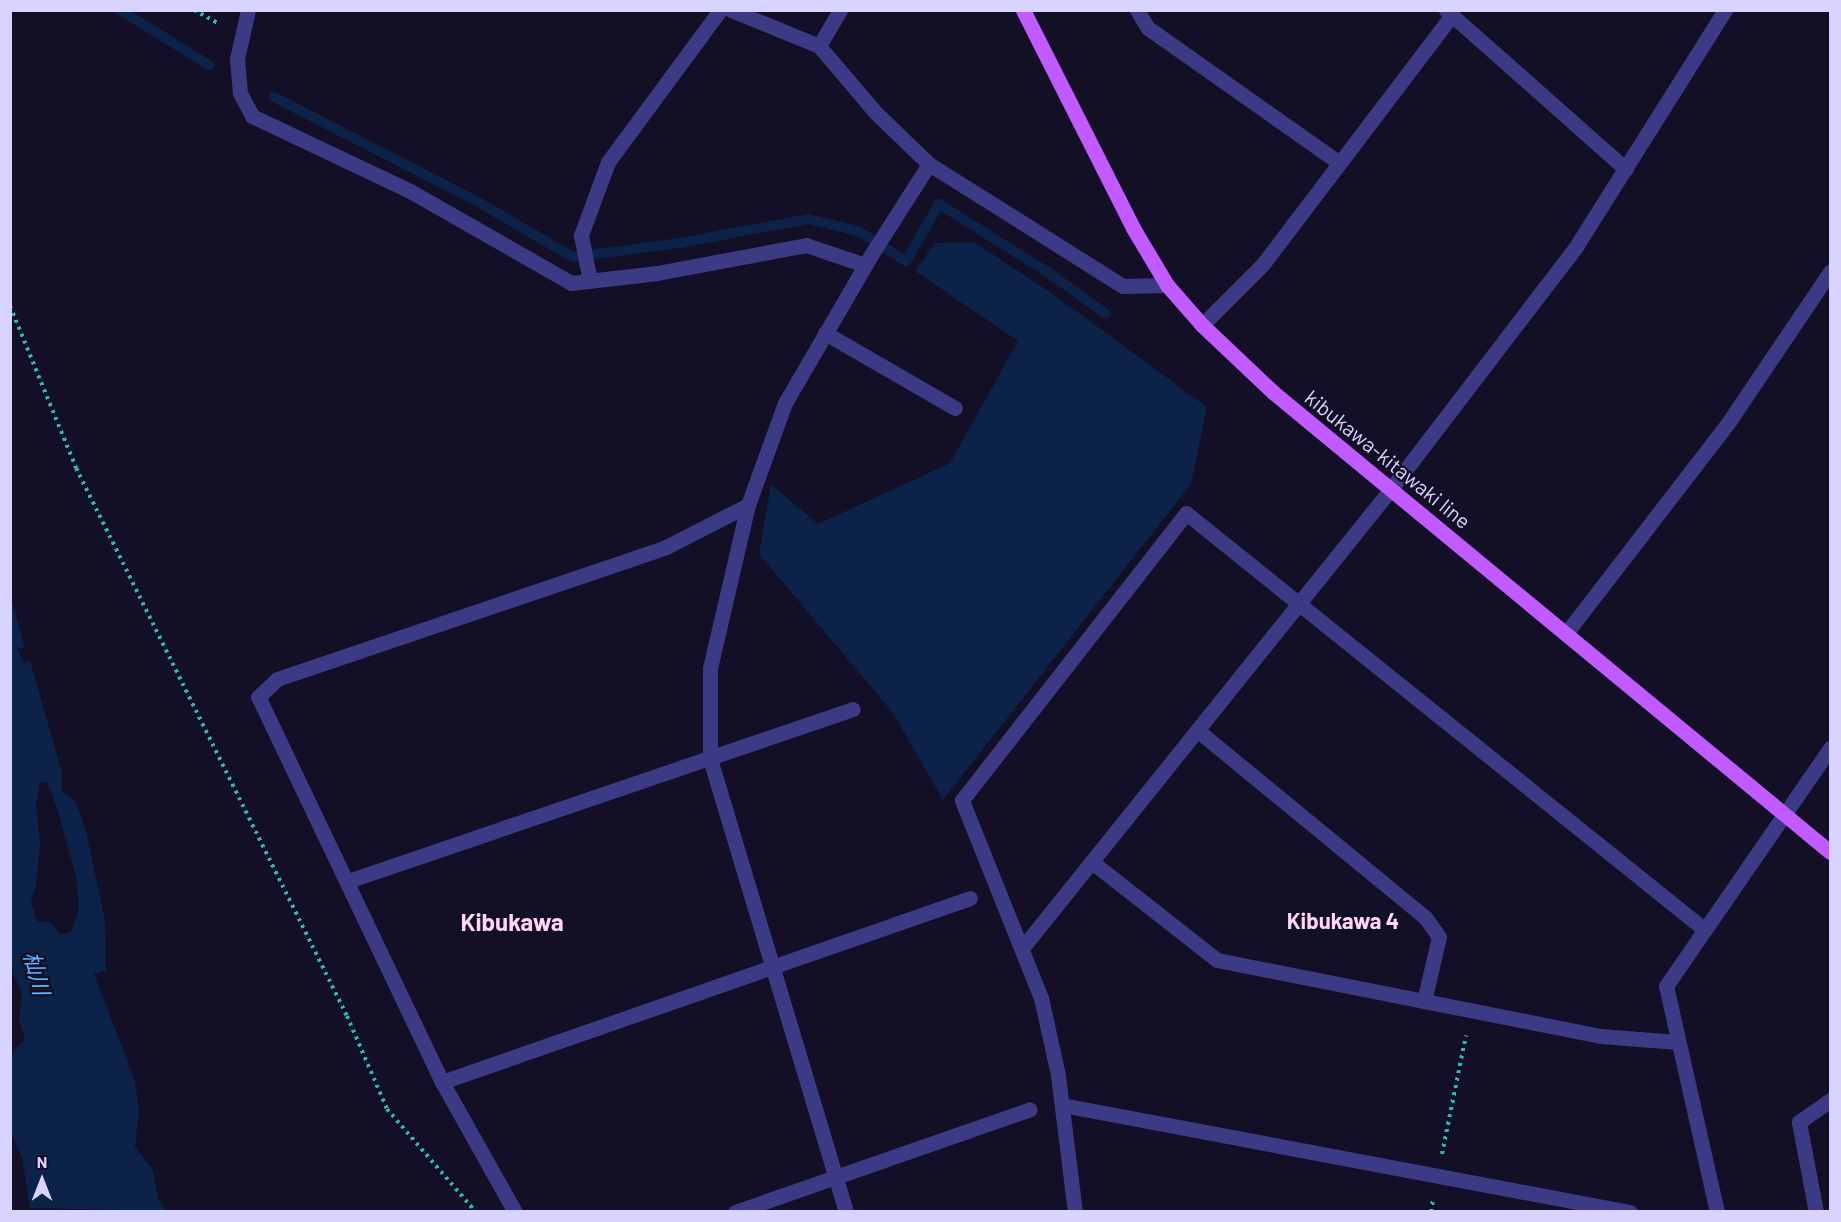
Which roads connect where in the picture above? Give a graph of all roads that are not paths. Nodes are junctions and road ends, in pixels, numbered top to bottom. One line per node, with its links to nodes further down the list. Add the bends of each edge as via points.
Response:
1 (248, 10): 15 (street, via 237,59 240,93 252,116 410,191 571,284)
2 (720, 10): 15 (street, via 608,162 581,236)
3 (732, 10): 9 (street)
4 (840, 10): 9 (street)
5 (1023, 10): 16 (main road, kibukawa-kitawaki line, via 1068,105)
6 (1137, 10): 10 (street, via 1148,28)
7 (1725, 10): 12 (street)
8 (1448, 13): 10 (street); 12 (street)
9 (819, 46): 11 (street, via 876,113)
10 (1338, 162): 17 (street, via 1263,264)
11 (929, 164): 13 (street); 16 (street, via 1123,286)
12 (1626, 169): 20 (street, via 1577,245)
13 (868, 260): 15 (street, via 806,245 657,273); 18 (street)
14 (1830, 272): 23 (street, via 1730,420)
15 (590, 281)
16 (1167, 285): 17 (main road, kibukawa-kitawaki line)
17 (1202, 325): 20 (main road, kibukawa-kitawaki line)
18 (825, 333): 19 (street); 21 (street, via 785,404)
19 (955, 408)
20 (1390, 490): 22 (street); 23 (main road, kibukawa-kitawaki line)
21 (748, 506): 27 (street, via 710,668); 31 (street, via 666,547 277,679 258,697)
22 (1299, 603): 25 (street); 33 (street); 34 (street, via 1186,513 962,800)
23 (1567, 632): 28 (main road, kibukawa-kitawaki line)
24 (853, 709): 27 (street)
25 (1197, 730): 30 (street); 36 (street, via 1425,917 1439,937)
26 (1830, 748): 28 (street)
27 (711, 759): 31 (street); 35 (street)
28 (1782, 814): 29 (main road, kibukawa-kitawaki line); 33 (street)
29 (1830, 852)
30 (1092, 862): 34 (street); 36 (street, via 1217,960)
31 (348, 881): 38 (street)
32 (970, 898): 35 (street)
33 (1704, 929): 37 (street, via 1666,986)
34 (1023, 947): 40 (street, via 1041,998)
35 (772, 966): 38 (street); 42 (street)
36 (1424, 1001): 37 (street, via 1600,1036)
37 (1678, 1042): 48 (street)
38 (442, 1082): 43 (street)
39 (1830, 1100): 49 (street, via 1798,1122)
40 (1062, 1105): 46 (street); 47 (street)
41 (1030, 1109): 42 (street)
42 (835, 1177): 44 (street); 45 (street)
43 (515, 1212)
44 (735, 1212)
45 (846, 1212)
46 (1075, 1212)
47 (1630, 1212)
48 (1717, 1212)
49 (1816, 1212)

